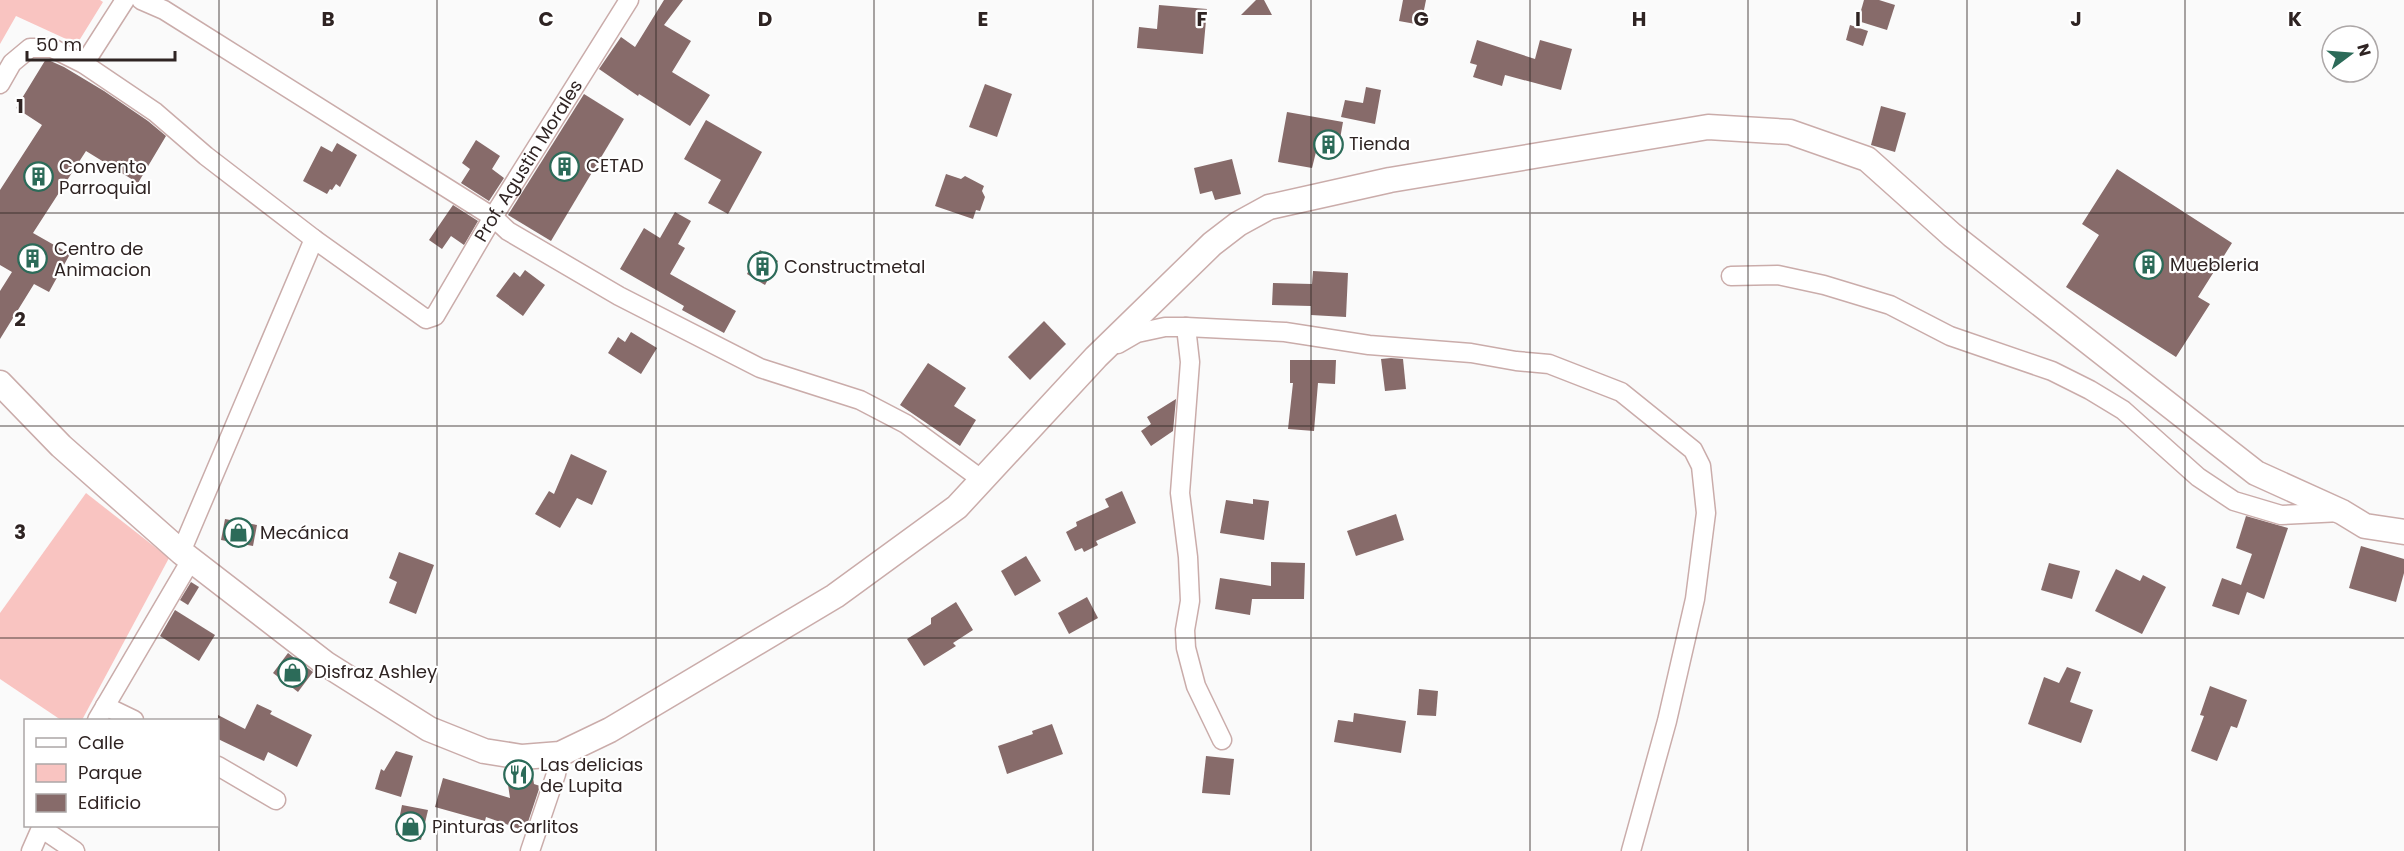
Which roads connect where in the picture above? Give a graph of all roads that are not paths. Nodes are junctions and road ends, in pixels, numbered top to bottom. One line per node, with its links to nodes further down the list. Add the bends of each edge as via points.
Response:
1 (125, 0): 4 (street)
2 (141, 0): 6 (street, via 164,10)
3 (629, 0): 6 (street, Prof. Agustin Morales)
4 (84, 64): 5 (street, via 52,48 30,48 12,63); 7 (street, via 155,112)
5 (0, 84)
6 (493, 217): 7 (street, Prof. Agustin Morales, via 435,316 426,319); 12 (street, via 508,231 619,296 760,368 860,400 906,424)
7 (314, 238): 15 (street)
8 (1731, 276): 13 (street, via 1778,275 1890,305 1950,336 2052,371 2090,390 2123,411 2198,477 2234,501 2281,515)
9 (1186, 327): 10 (street, via 1137,333); 18 (street, via 1190,362 1180,493 1190,602 1186,648 1196,686); 26 (street, via 1284,332 1549,364 1622,392 1693,450 1705,482 1706,513 1695,599)
10 (1096, 357): 12 (street); 13 (street, via 1212,244 1269,207 1390,180 1708,127 1790,132 1867,159 1952,235 2256,473)
11 (0, 383): 15 (street, via 61,446)
12 (981, 479): 19 (street, via 957,507 835,597 610,730)
13 (2342, 512): 14 (street, via 2365,526)
14 (2401, 529)
15 (186, 556): 16 (street); 19 (street, via 326,664 429,729 484,751 522,757)
16 (101, 713): 17 (street)
17 (129, 719)
18 (1222, 740)
19 (560, 754): 25 (street)
20 (219, 767): 21 (street)
21 (276, 800)
22 (41, 827): 23 (street); 24 (street)
23 (31, 851)
24 (75, 851)
25 (530, 851)
26 (1631, 851)

